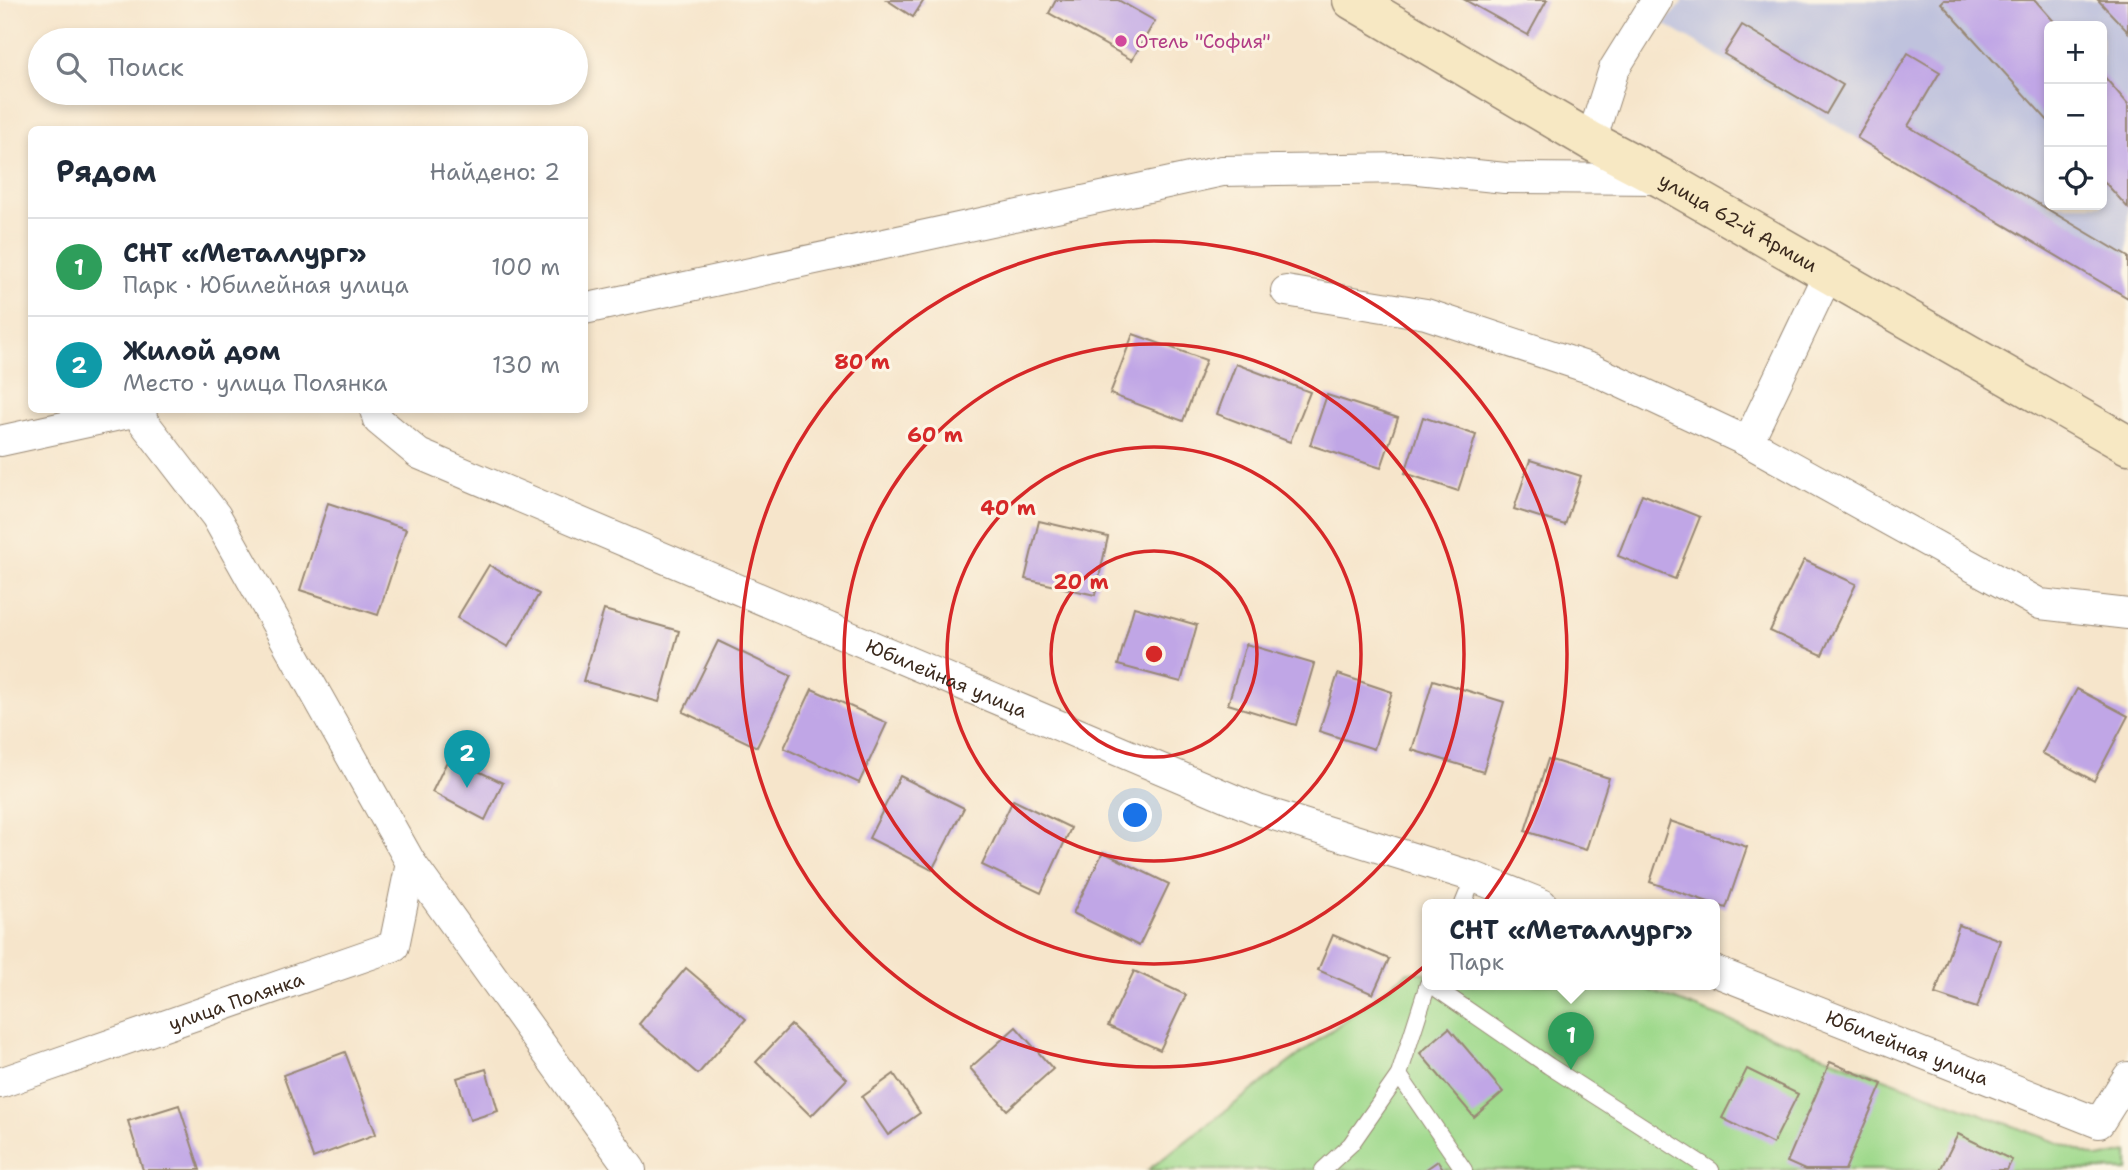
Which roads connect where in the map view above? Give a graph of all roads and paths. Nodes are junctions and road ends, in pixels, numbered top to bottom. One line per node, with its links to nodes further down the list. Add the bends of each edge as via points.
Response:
1 (1352, 0): 3 (street, улица 62-й Армии)
2 (1657, 0): 3 (street, via 1614,69)
3 (1591, 141): 4 (street, улица 62-й Армии)
4 (1663, 179): 5 (street, улица 62-й Армии); 7 (street, via 1505,178 1408,168 1222,171)
5 (1828, 274): 12 (street); 13 (street, улица 62-й Армии)
6 (1286, 291): 12 (street, via 1426,314 1592,369)
7 (588, 308)
8 (125, 413): 11 (street)
9 (140, 413): 15 (street, via 216,516)
10 (376, 413): 16 (street, Юбилейная улица, via 378,420 431,460 1258,810)
11 (0, 441)
12 (1748, 442): 14 (street, via 2040,604)
13 (2128, 444)
14 (2128, 614)
15 (411, 863): 23 (street, улица Полянка, via 394,946); 24 (street)
16 (1469, 890): 17 (street, Юбилейная улица)
17 (1516, 899)
18 (1720, 973): 22 (street, Юбилейная улица, via 2099,1123)
19 (1427, 990): 21 (lane)
20 (1438, 990): 27 (lane)
21 (1399, 1075): 25 (lane, via 1351,1143); 26 (lane)
22 (2128, 1077)
23 (0, 1083)
24 (631, 1170)
25 (1323, 1170)
26 (1464, 1170)
27 (1711, 1170)

